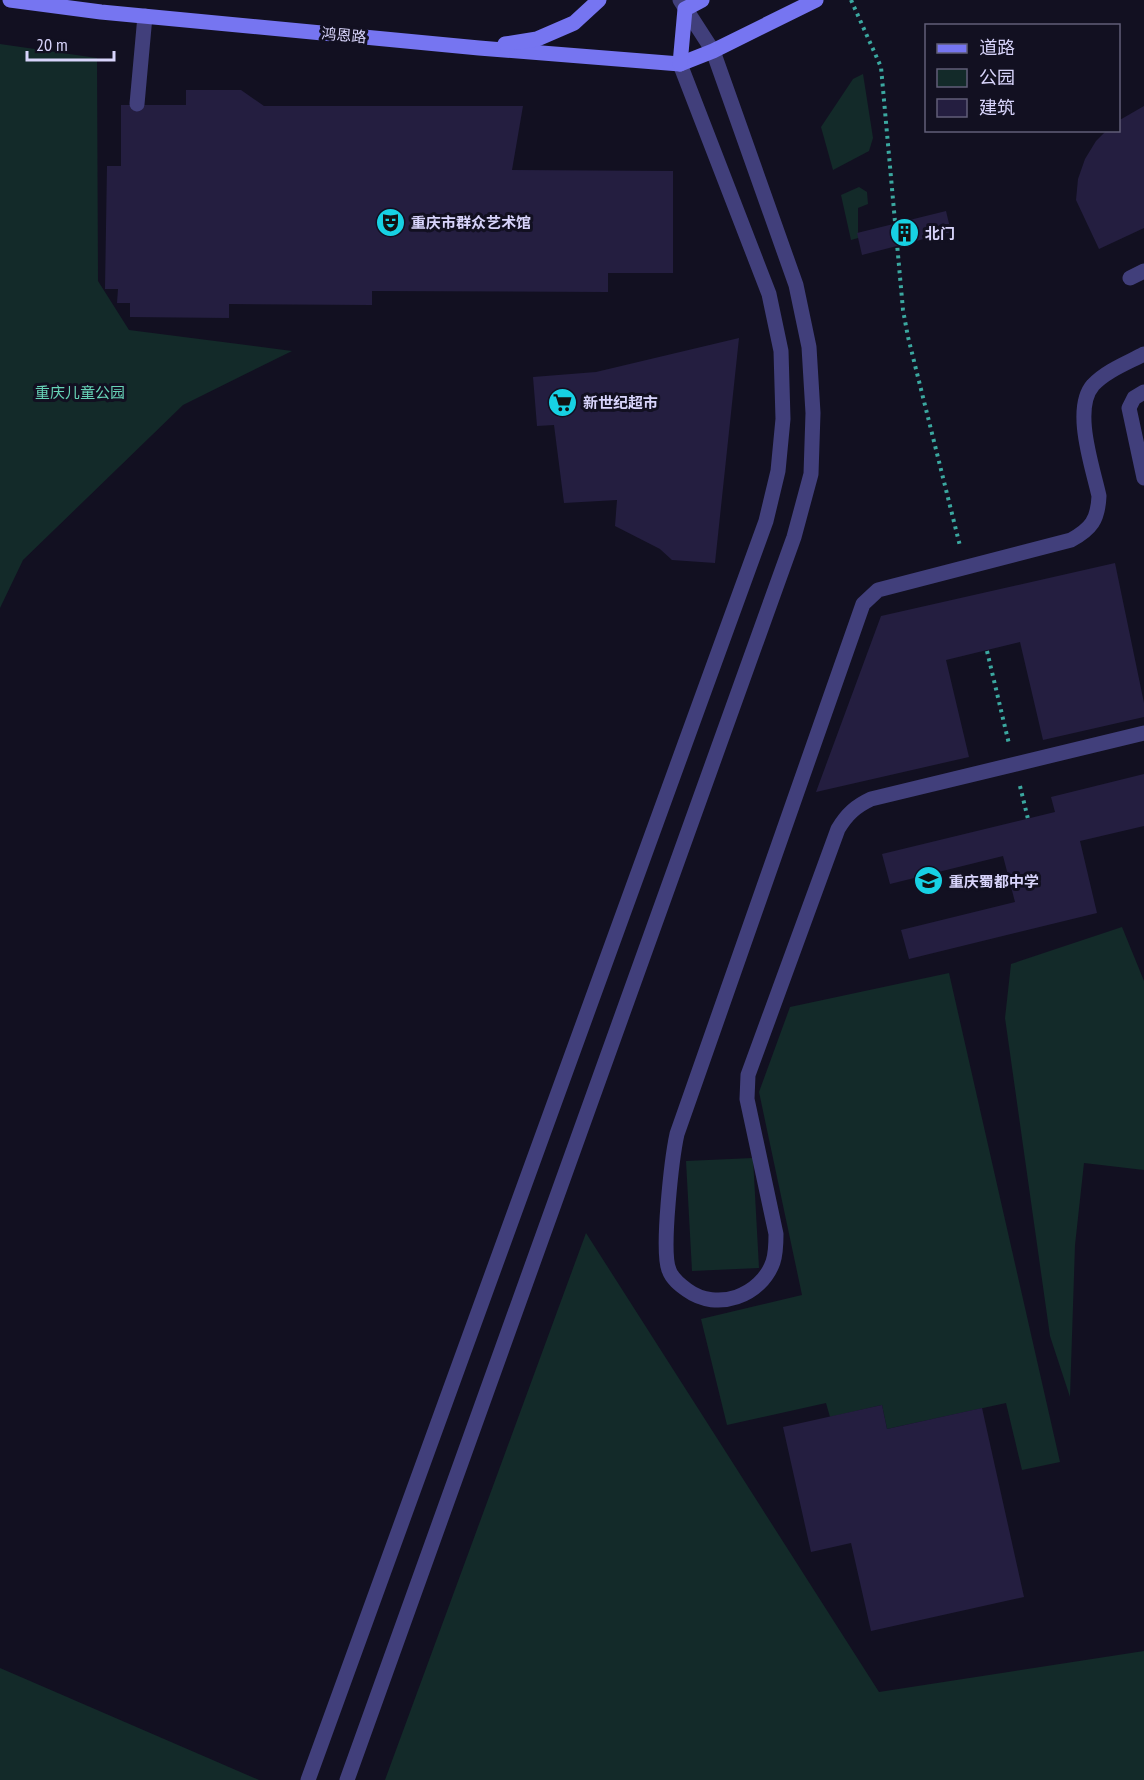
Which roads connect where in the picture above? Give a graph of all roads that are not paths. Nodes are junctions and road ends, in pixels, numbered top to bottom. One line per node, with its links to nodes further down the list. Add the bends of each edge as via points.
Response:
1 (10, 0): 6 (main road, 鸿恩路)
2 (599, 0): 7 (main road, via 574,22 537,39)
3 (702, 0): 5 (main road)
4 (816, 0): 8 (main road, 鸿恩路)
5 (683, 4): 8 (street); 9 (main road)
6 (145, 16): 7 (main road, 鸿恩路); 10 (street)
7 (479, 48): 9 (main road, 鸿恩路)
8 (712, 51): 9 (main road, 鸿恩路); 16 (street, via 796,285 809,347 811,474 794,537)
9 (680, 64): 15 (street, via 769,294 781,351 783,419 778,471 766,521)
10 (137, 104)
11 (1144, 354): 14 (street, via 1106,375 1086,394 1083,422 1099,509 1085,533 1071,540 890,586 878,590 863,604 677,1134 665,1253 670,1273 683,1288 710,1300 738,1297 763,1280 773,1263 776,1234 747,1100 748,1075 844,819 871,799)
12 (1144, 392): 13 (street, via 1134,398 1129,408)
13 (1144, 478)
14 (1144, 733)
15 (308, 1780)
16 (347, 1780)

